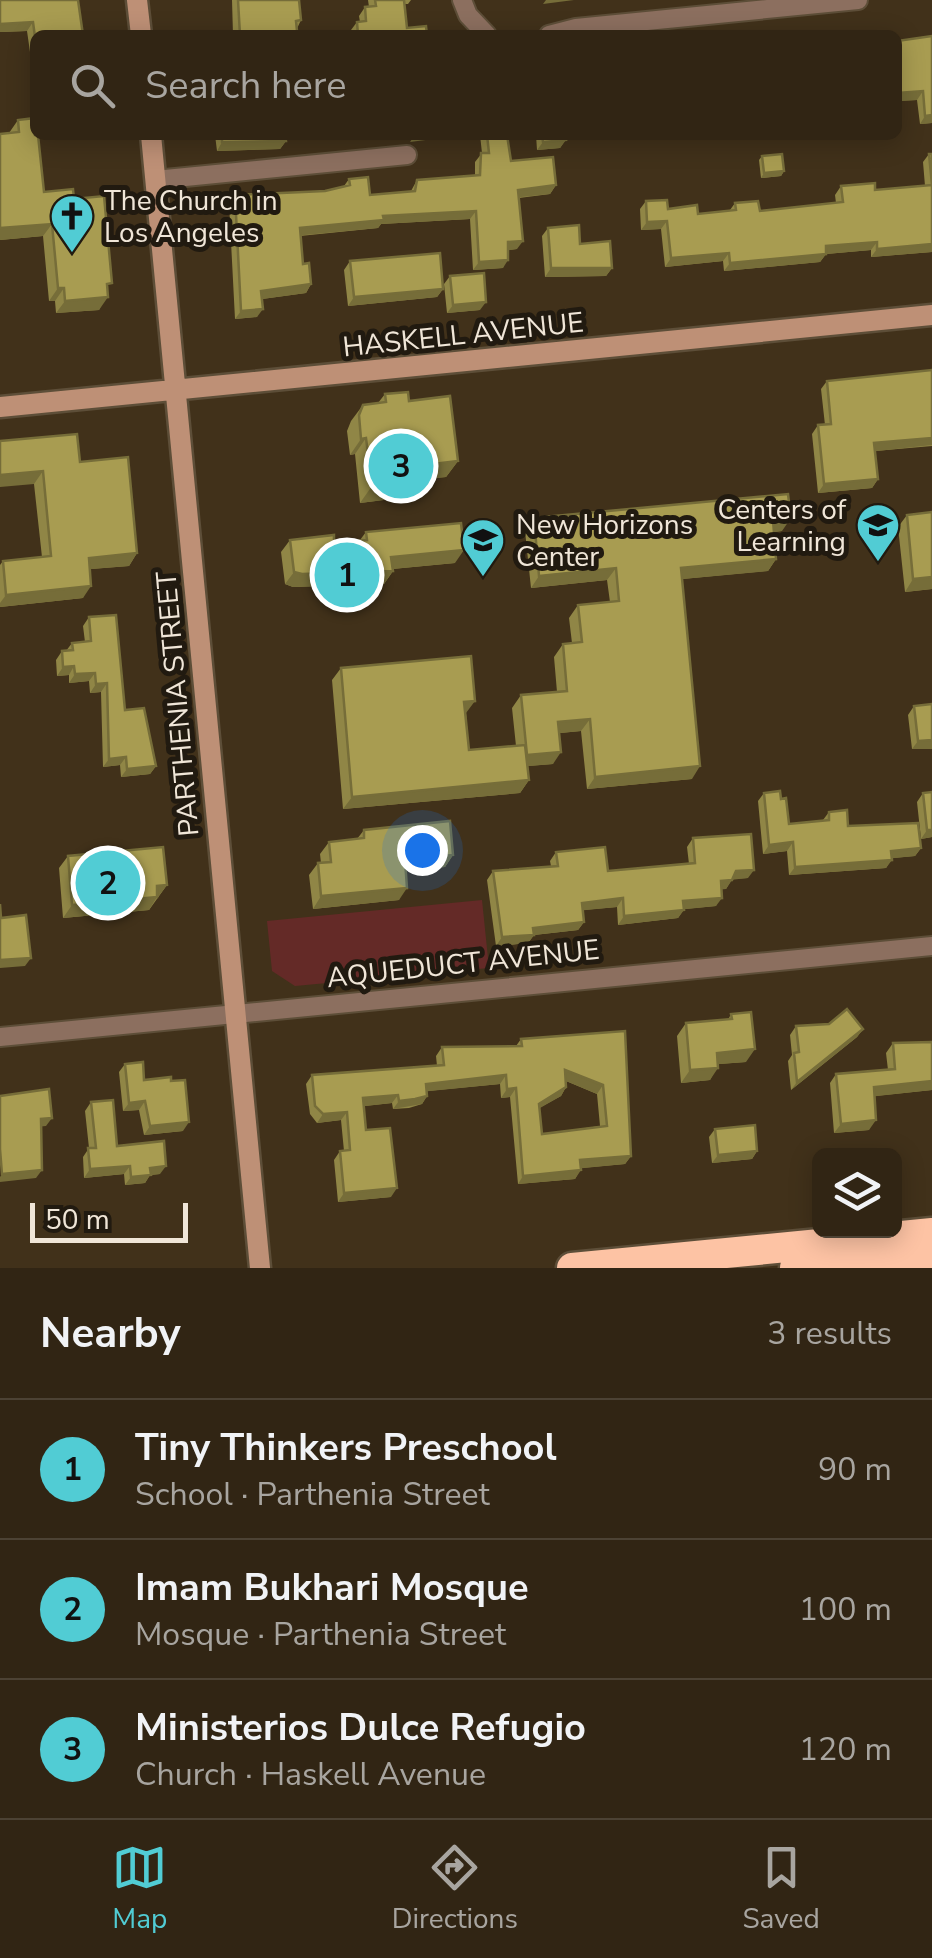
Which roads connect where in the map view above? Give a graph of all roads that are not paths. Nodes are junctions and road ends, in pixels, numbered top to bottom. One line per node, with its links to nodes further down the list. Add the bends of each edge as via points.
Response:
1 (137, 0): 5 (main road)
2 (462, 0): 6 (street)
3 (858, 0): 4 (street)
4 (773, 4): 7 (street)
5 (140, 30)
6 (481, 30)
7 (568, 30)
8 (151, 140): 10 (main road, PARTHENIA STREET)
9 (407, 155): 10 (street)
10 (155, 180): 12 (main road, PARTHENIA STREET)
11 (932, 315): 12 (main road, HASKELL AVENUE)
12 (177, 390): 13 (main road, HASKELL AVENUE); 15 (main road, PARTHENIA STREET)
13 (0, 406)
14 (932, 946): 15 (street, AQUEDUCT AVENUE)
15 (234, 1012): 16 (street, AQUEDUCT AVENUE); 20 (main road, PARTHENIA STREET)
16 (0, 1037)
17 (932, 1233): 21 (highway)
18 (932, 1256): 22 (highway)
19 (932, 1266): 23 (highway)
20 (260, 1268)
21 (572, 1268)
22 (794, 1268)
23 (915, 1268)

